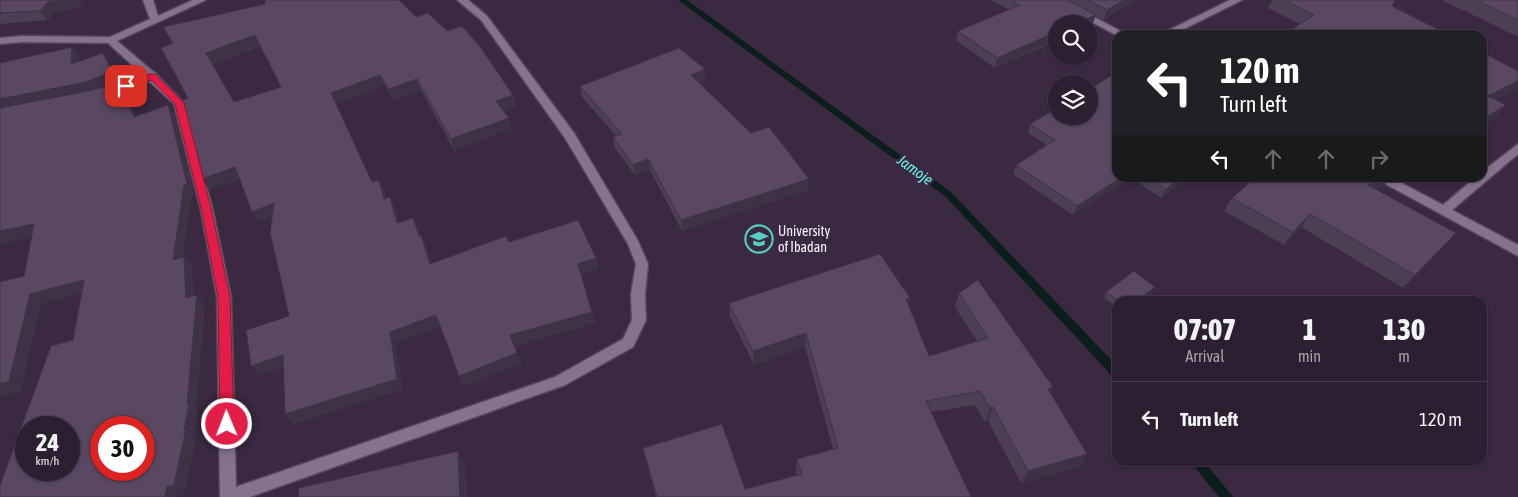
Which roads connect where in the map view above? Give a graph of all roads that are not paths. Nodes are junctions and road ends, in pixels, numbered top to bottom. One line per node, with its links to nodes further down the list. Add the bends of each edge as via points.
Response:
1 (148, 0): 6 (street)
2 (201, 0): 6 (street)
3 (462, 0): 19 (street, via 484,18 570,136 634,244 642,264 638,320 628,343 560,381)
4 (1055, 0): 7 (street)
5 (1237, 0): 8 (street)
6 (155, 20): 10 (street)
7 (1113, 30)
8 (1174, 30)
9 (0, 40): 10 (street)
10 (110, 40): 11 (street)
11 (152, 76): 12 (street); 19 (street, via 180,103 224,297)
12 (96, 97)
13 (1518, 148): 14 (street)
14 (1487, 174)
15 (1392, 182): 17 (street)
16 (1477, 182): 17 (street)
17 (1444, 210): 18 (street)
18 (1518, 251)
19 (229, 497)

